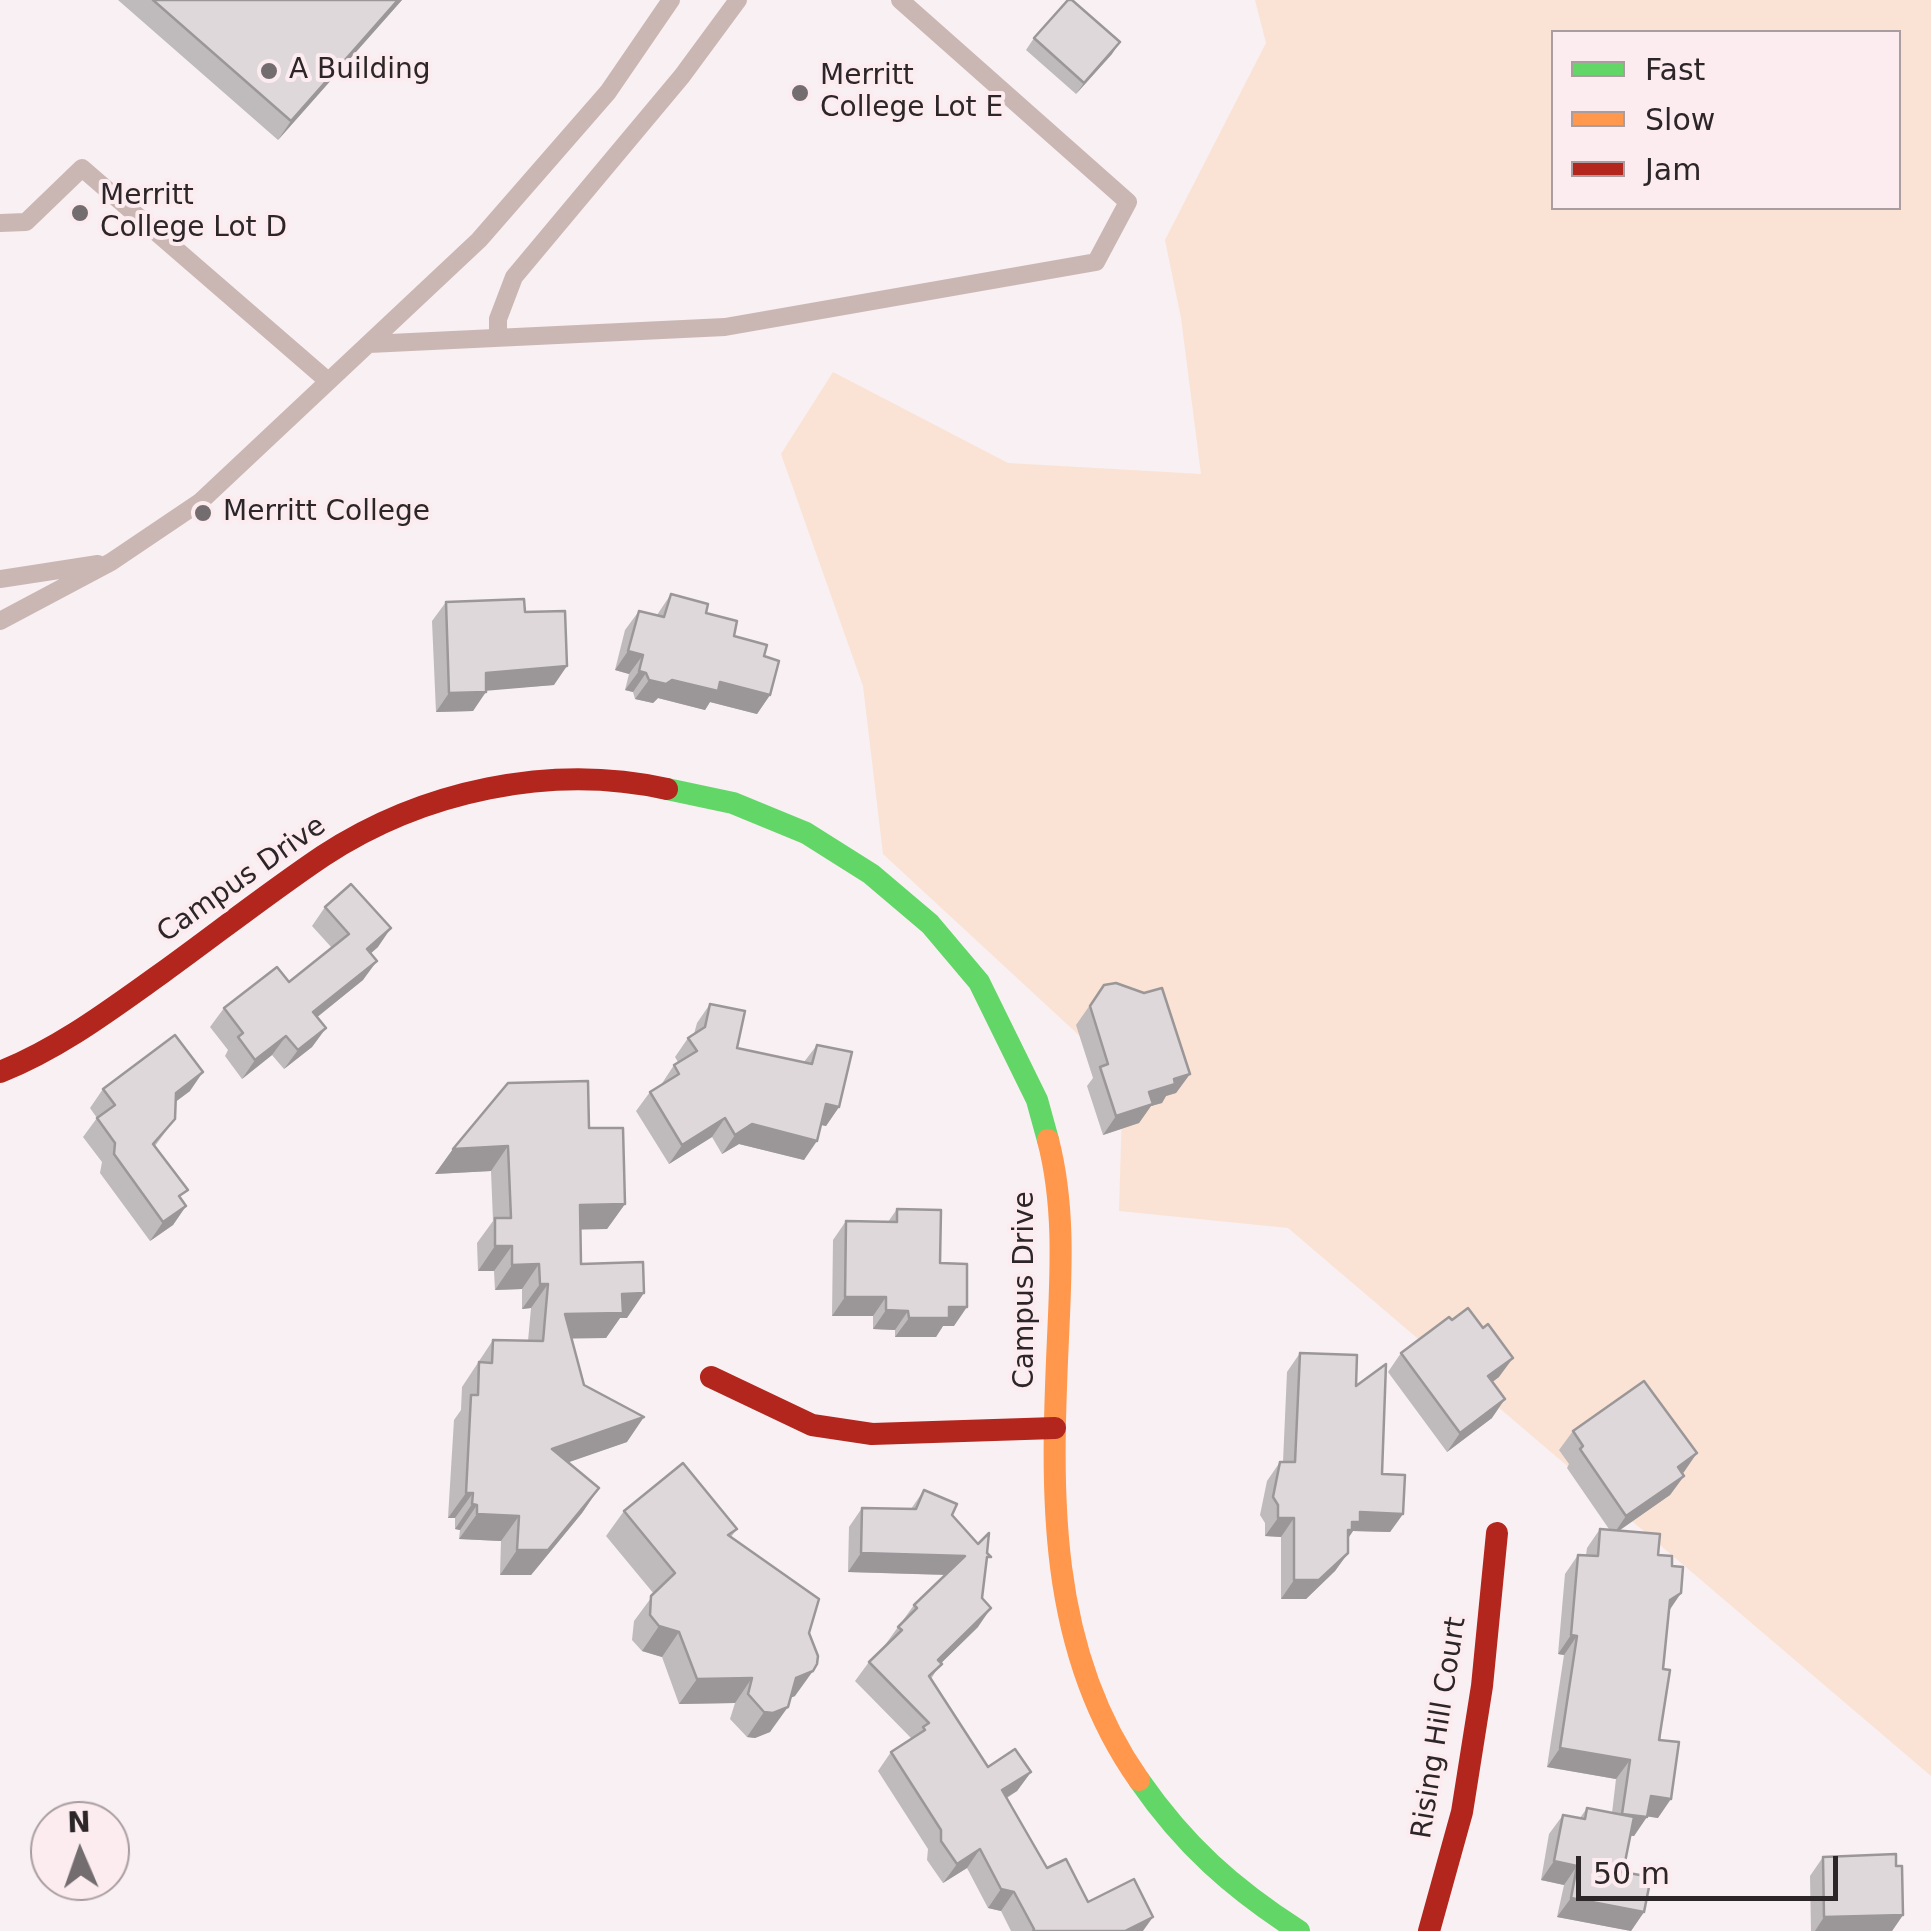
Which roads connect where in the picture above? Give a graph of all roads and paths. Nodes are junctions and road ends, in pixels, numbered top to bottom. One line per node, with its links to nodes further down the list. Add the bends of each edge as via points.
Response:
1 (672, 0): 6 (lane, via 547,165)
2 (738, 0): 5 (lane, via 514,277)
3 (900, 0): 5 (lane, via 1128,202 1096,262 725,327)
4 (0, 224): 7 (lane, via 26,222 82,168)
5 (498, 338): 6 (lane)
6 (369, 344): 7 (lane)
7 (328, 381): 8 (lane, via 200,502)
8 (111, 562): 9 (lane); 10 (lane)
9 (0, 579)
10 (0, 621)
11 (0, 1072): 13 (street, Campus Drive, via 93,1023 326,854 402,815 488,787 561,779 642,783 733,803 806,833 871,874 930,924 979,982 1036,1100 1052,1156 1061,1246)
12 (711, 1377): 13 (street, via 812,1425 872,1434)
13 (1056, 1428): 15 (street, Campus Drive, via 1056,1543 1066,1614 1114,1744 1206,1864)
14 (1497, 1533): 16 (street, Rising Hill Court, via 1462,1812)
15 (1298, 1931)
16 (1429, 1931)

